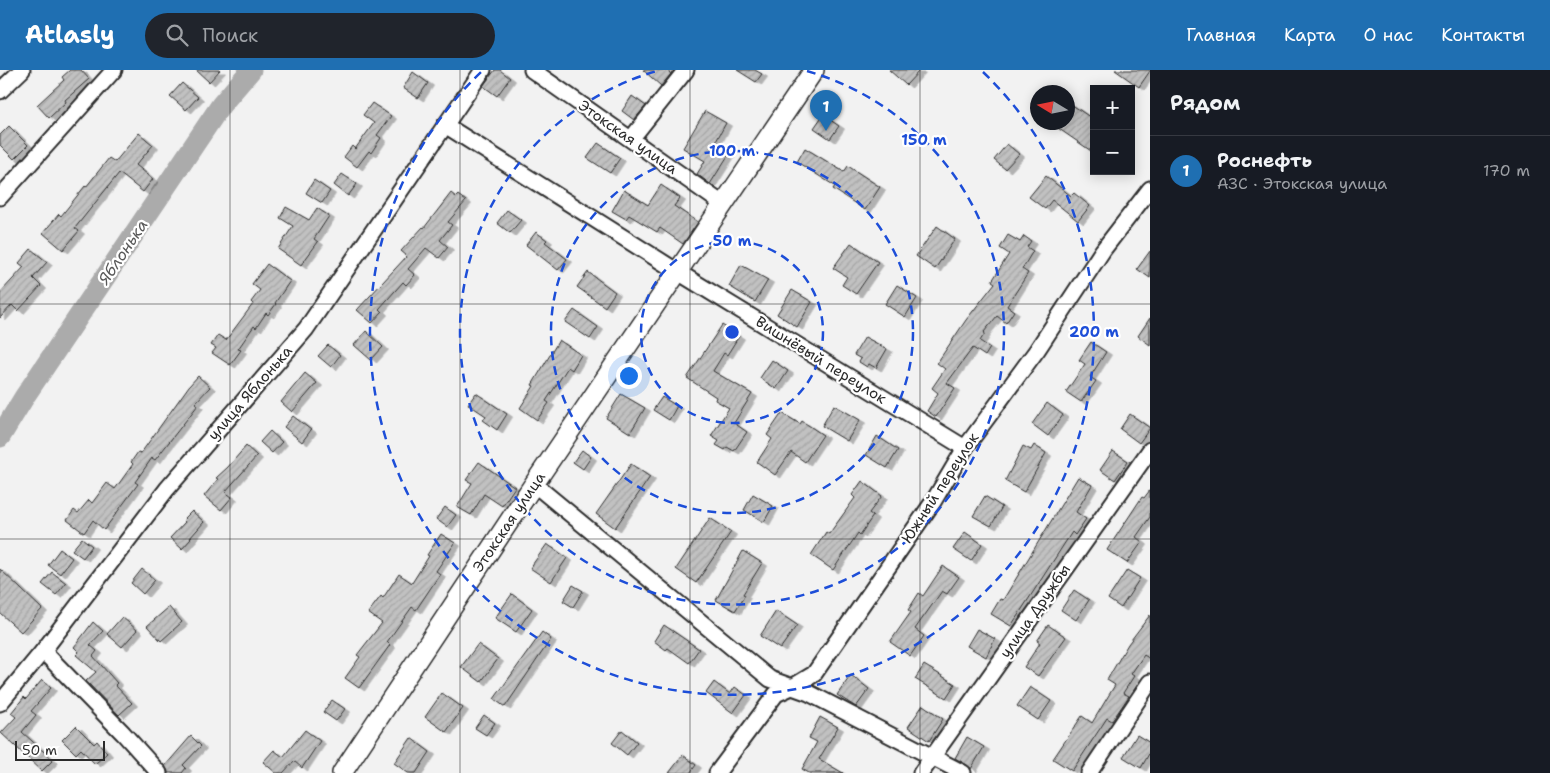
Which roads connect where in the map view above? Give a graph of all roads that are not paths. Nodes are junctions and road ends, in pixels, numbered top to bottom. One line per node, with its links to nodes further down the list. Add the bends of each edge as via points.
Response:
1 (22, 70): 7 (street)
2 (114, 70): 11 (street)
3 (483, 70): 8 (street, улица Яблонька)
4 (532, 70): 9 (street, Этокская улица)
5 (686, 70): 9 (street)
6 (814, 70): 12 (main road, Этокская улица)
7 (0, 91)
8 (445, 125): 13 (street); 17 (street, улица Яблонька, via 306,329 167,489)
9 (631, 140): 12 (street, Этокская улица)
10 (1150, 189): 14 (street, Южный переулок, via 1103,250 1037,350)
11 (0, 197)
12 (724, 205): 13 (main road, Этокская улица)
13 (678, 272): 14 (street, Вишнёвый переулок); 16 (main road, Этокская улица)
14 (965, 448): 19 (street, Южный переулок, via 933,502 814,674)
15 (1150, 450): 21 (street, улица Дружбы)
16 (534, 484): 19 (street, via 770,679); 23 (main road, Этокская улица)
17 (43, 651): 20 (street, улица Яблонька); 22 (street)
18 (1150, 682): 27 (street)
19 (794, 686): 21 (street); 24 (street, Южный переулок, via 776,694)
20 (0, 703)
21 (933, 756): 25 (street, улица Дружбы); 26 (street)
22 (159, 773)
23 (342, 773)
24 (717, 773)
25 (921, 773)
26 (963, 773)
27 (1088, 773)

